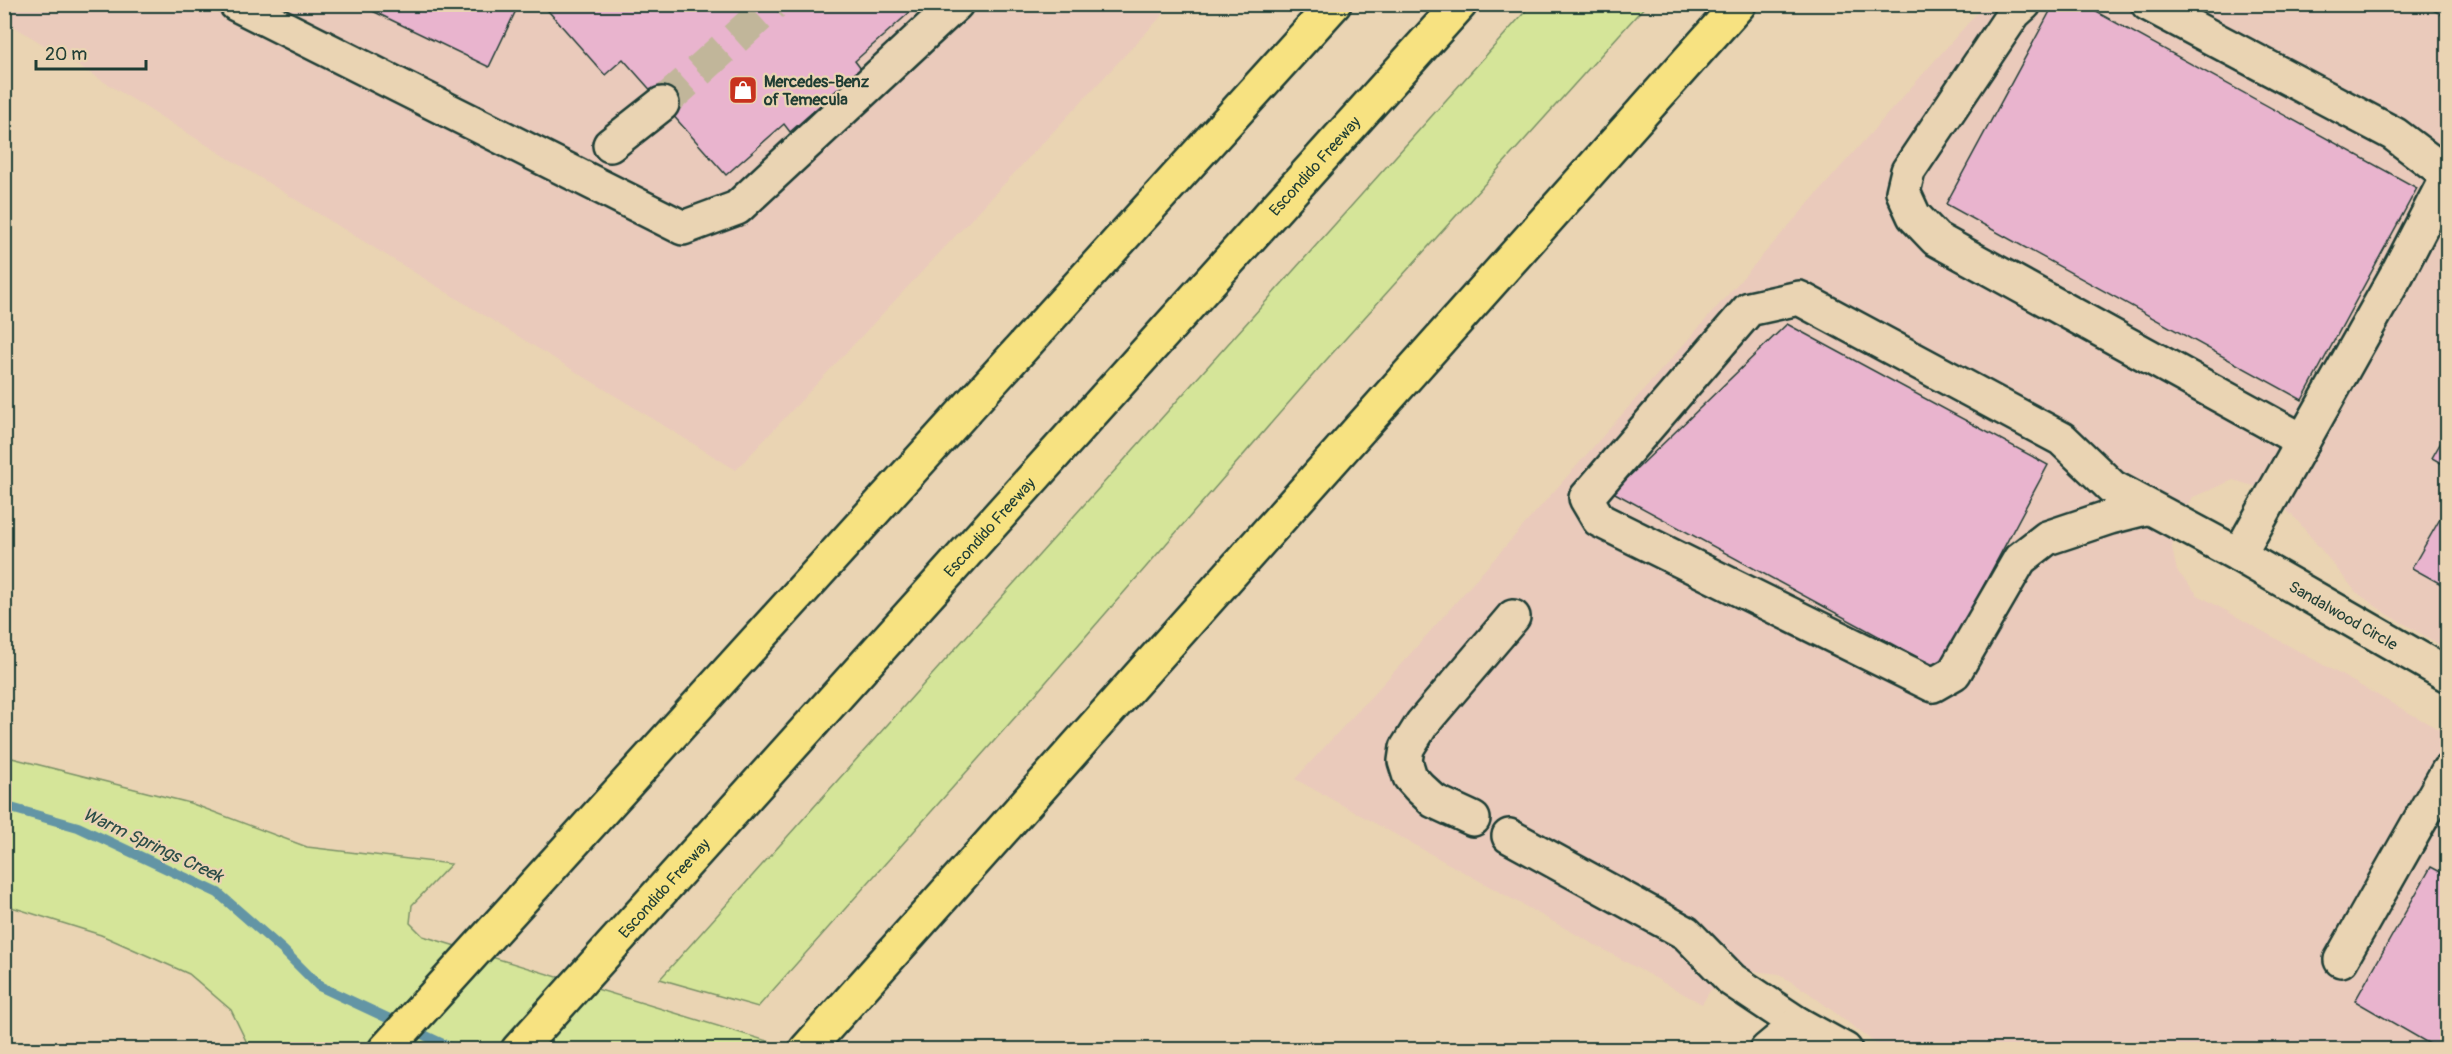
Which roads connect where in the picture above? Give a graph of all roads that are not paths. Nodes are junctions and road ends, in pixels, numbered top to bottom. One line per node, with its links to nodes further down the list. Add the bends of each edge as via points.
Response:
1 (956, 4): 7 (street, via 737,208 683,228)
2 (1334, 4): 20 (highway)
3 (1460, 4): 21 (highway, Escondido Freeway)
4 (1739, 4): 22 (highway)
5 (2024, 4): 10 (street, via 2014,13 1908,171 1904,192 1914,216 1936,239)
6 (2148, 4): 10 (street, via 2394,134 2443,171 2445,181 2402,264)
7 (256, 9)
8 (662, 104): 9 (street)
9 (610, 145)
10 (2303, 441): 12 (street)
11 (2150, 507): 11 (street, Sandalwood Circle, via 2112,487 2062,439 1799,298 1749,309 1586,498 1599,520 1933,685 1954,673 2020,559 2047,538); 12 (street, Sandalwood Circle)
12 (2239, 555): 14 (street, Sandalwood Circle)
13 (1513, 617): 16 (street, via 1422,724 1407,748 1405,761 1410,777 1419,787 1434,801)
14 (2448, 675)
15 (2448, 771): 18 (street)
16 (1473, 819)
17 (1509, 836): 19 (street, via 1686,933 1732,980)
18 (2341, 960)
19 (1798, 1024): 23 (street); 24 (street)
20 (385, 1050)
21 (518, 1050)
22 (806, 1050)
23 (1767, 1050)
24 (1845, 1050)

